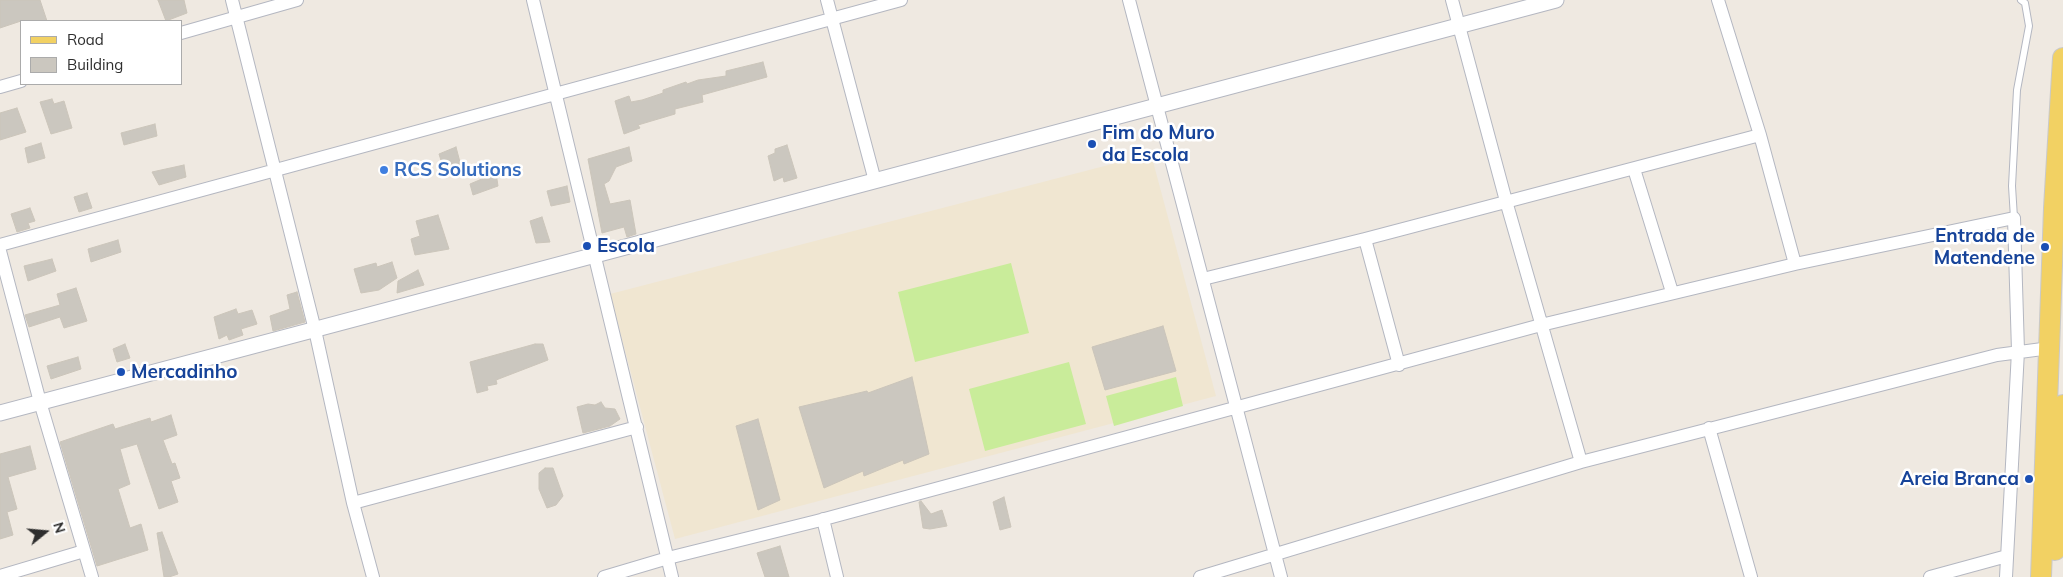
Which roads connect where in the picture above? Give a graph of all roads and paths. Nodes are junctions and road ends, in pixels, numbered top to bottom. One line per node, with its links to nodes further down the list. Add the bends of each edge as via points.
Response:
1 (232, 0): 11 (street)
2 (297, 0): 11 (street)
3 (533, 0): 18 (street)
4 (827, 0): 12 (street)
5 (901, 0): 12 (street)
6 (1129, 0): 19 (street)
7 (1452, 0): 13 (street)
8 (1556, 0): 13 (street)
9 (1718, 0): 20 (street)
10 (2021, 0): 25 (lane, via 2025,4 2029,26 2017,90 2012,186)
11 (236, 17): 14 (street); 22 (street)
12 (832, 17): 18 (street); 23 (street)
13 (1458, 26): 19 (street); 24 (street)
14 (182, 33)
15 (2063, 58): 35 (main road)
16 (20, 80): 17 (street)
17 (0, 87)
18 (556, 92): 22 (street); 29 (street)
19 (1157, 106): 23 (street); 31 (street)
20 (1760, 135): 21 (street); 30 (street)
21 (1634, 169): 24 (street); 32 (street)
22 (274, 170): 27 (street); 34 (street)
23 (875, 181): 29 (street)
24 (1506, 201): 26 (street); 33 (street)
25 (2014, 218): 30 (street); 36 (street)
26 (1365, 239): 31 (street); 37 (street)
27 (0, 245)
28 (0, 251): 38 (street)
29 (596, 255): 34 (street); 42 (street)
30 (1795, 264): 32 (street)
31 (1203, 279): 40 (street)
32 (1672, 292): 33 (street)
33 (1541, 326): 37 (street); 44 (street)
34 (315, 330): 38 (street); 45 (street)
35 (2050, 348): 36 (street); 62 (main road)
36 (2018, 351): 43 (street); 49 (street)
37 (1399, 366): 40 (street)
38 (40, 402): 41 (street); 47 (street)
39 (2063, 405): 63 (main road)
40 (1236, 406): 46 (street); 48 (street)
41 (0, 413)
42 (637, 427): 45 (street); 50 (street)
43 (1709, 428): 44 (street); 59 (street)
44 (1581, 462): 48 (street)
45 (353, 503): 53 (street)
46 (823, 519): 50 (street); 56 (street)
47 (84, 551): 51 (street); 52 (street)
48 (1275, 555): 57 (street); 58 (street)
49 (2007, 556): 60 (street); 61 (street)
50 (668, 558): 54 (street); 55 (street)
51 (0, 576)
52 (92, 577)
53 (373, 577)
54 (604, 577)
55 (672, 577)
56 (837, 577)
57 (1200, 577)
58 (1281, 577)
59 (1751, 577)
60 (1930, 577)
61 (2006, 577)
62 (2041, 577)
63 (2054, 577)

